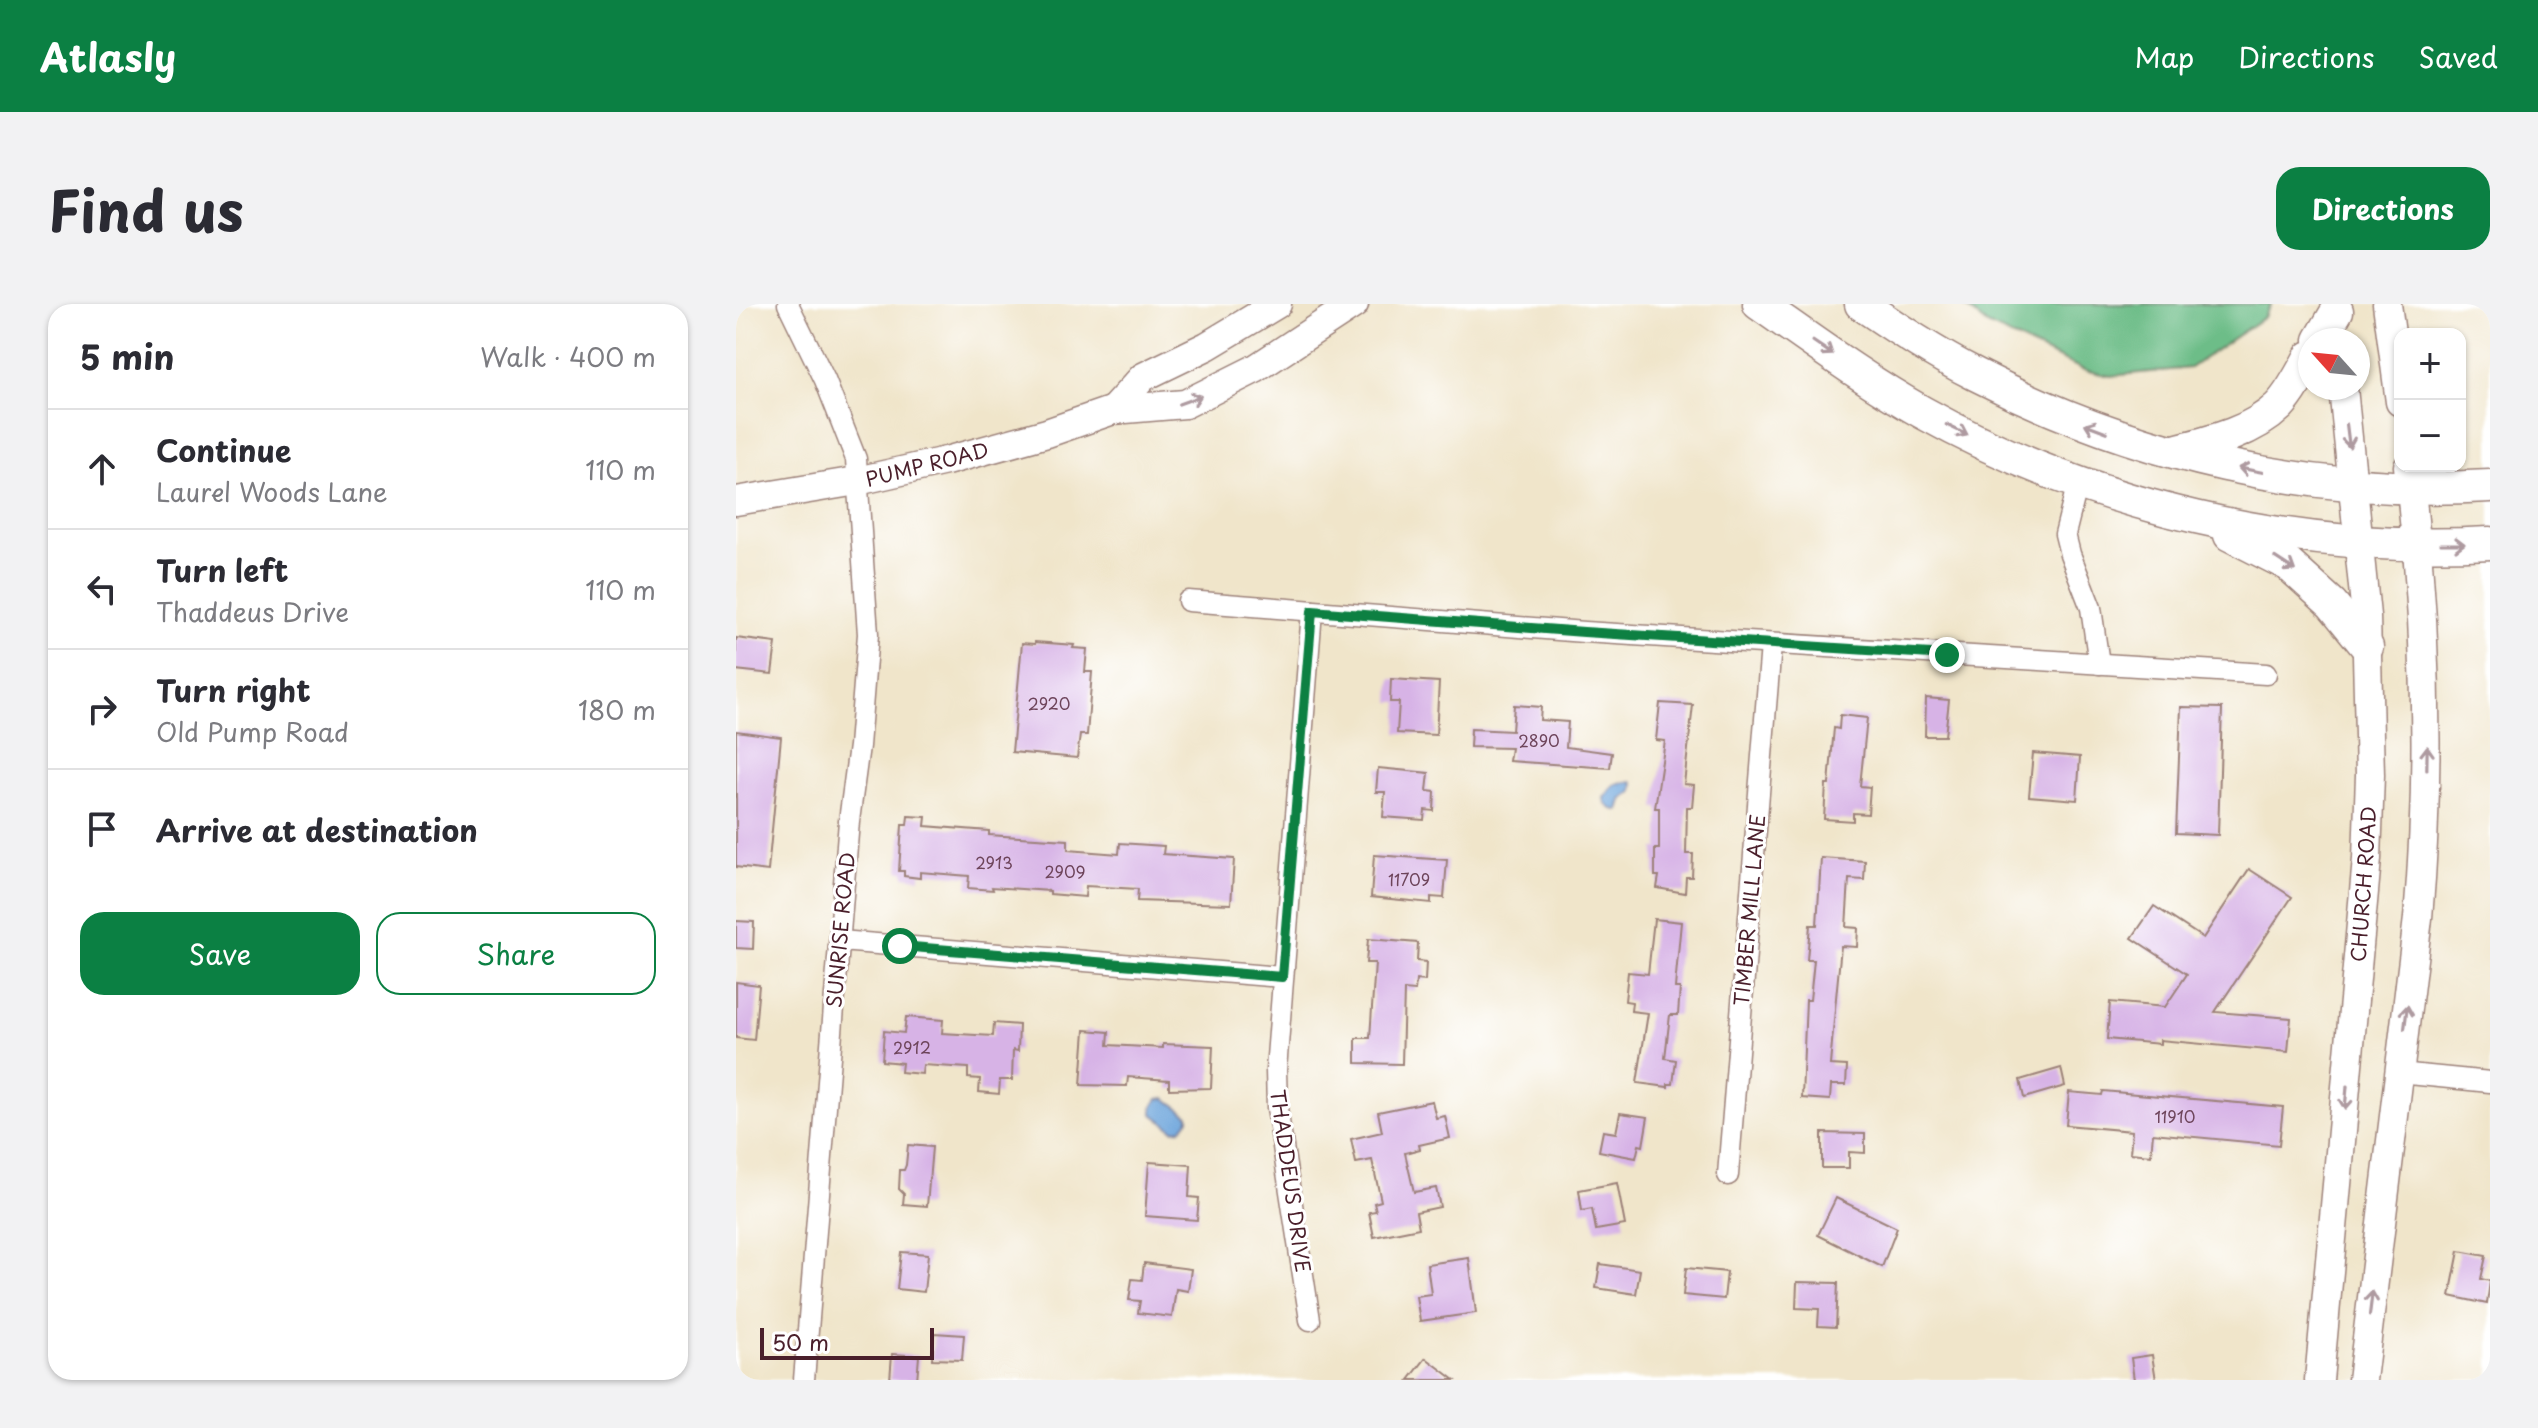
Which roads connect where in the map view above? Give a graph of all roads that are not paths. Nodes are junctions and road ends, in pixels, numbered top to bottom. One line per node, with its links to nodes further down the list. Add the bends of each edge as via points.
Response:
1 (788, 304): 13 (street, SUNRISE ROAD, via 852,446)
2 (1277, 304): 10 (main road, PUMP ROAD, via 1143,377)
3 (1354, 304): 10 (main road, PUMP ROAD, one-way to 3, via 1185,404 1255,369)
4 (1759, 304): 14 (main road, one-way to 14, via 1920,411)
5 (1861, 304): 11 (main road, one-way to 5, via 2093,427 1975,374)
6 (2387, 304): 9 (main road)
7 (2298, 378): 11 (main road, via 2263,418 2220,439)
8 (2344, 400): 15 (main road, CHURCH ROAD, one-way to 15)
9 (2400, 400)
10 (1113, 410): 13 (main road, PUMP ROAD, via 1004,445)
11 (2170, 453): 15 (main road, one-way to 11, via 2309,481)
12 (2410, 476): 15 (main road); 16 (main road); 20 (main road)
13 (857, 481): 17 (main road, PUMP ROAD); 28 (street, SUNRISE ROAD, via 868,634)
14 (2078, 482): 18 (main road); 26 (street, via 2065,534 2091,608)
15 (2354, 484): 19 (main road, CHURCH ROAD)
16 (2490, 486)
17 (736, 501)
18 (2191, 516): 19 (main road); 25 (main road, one-way to 25, via 2289,565 2332,604)
19 (2360, 541): 20 (main road); 25 (main road, CHURCH ROAD)
20 (2416, 543): 21 (main road, one-way to 21); 30 (main road, one-way to 20, via 2418,918 2426,787)
21 (2490, 543)
22 (1188, 601): 23 (street)
23 (1312, 611): 24 (street); 29 (street, THADDEUS DRIVE)
24 (1771, 645): 26 (street); 32 (street, TIMBER MILL LANE)
25 (2367, 647): 35 (main road, CHURCH ROAD, one-way to 35, via 2367,859)
26 (2099, 664): 27 (street)
27 (2266, 674)
28 (840, 941): 29 (street); 34 (street, SUNRISE ROAD)
29 (1282, 977): 33 (street, THADDEUS DRIVE, via 1277,1108)
30 (2399, 1073): 31 (street); 36 (main road, one-way to 30)
31 (2490, 1082)
32 (1728, 1175)
33 (1310, 1320)
34 (804, 1380)
35 (2319, 1380)
36 (2362, 1380)

